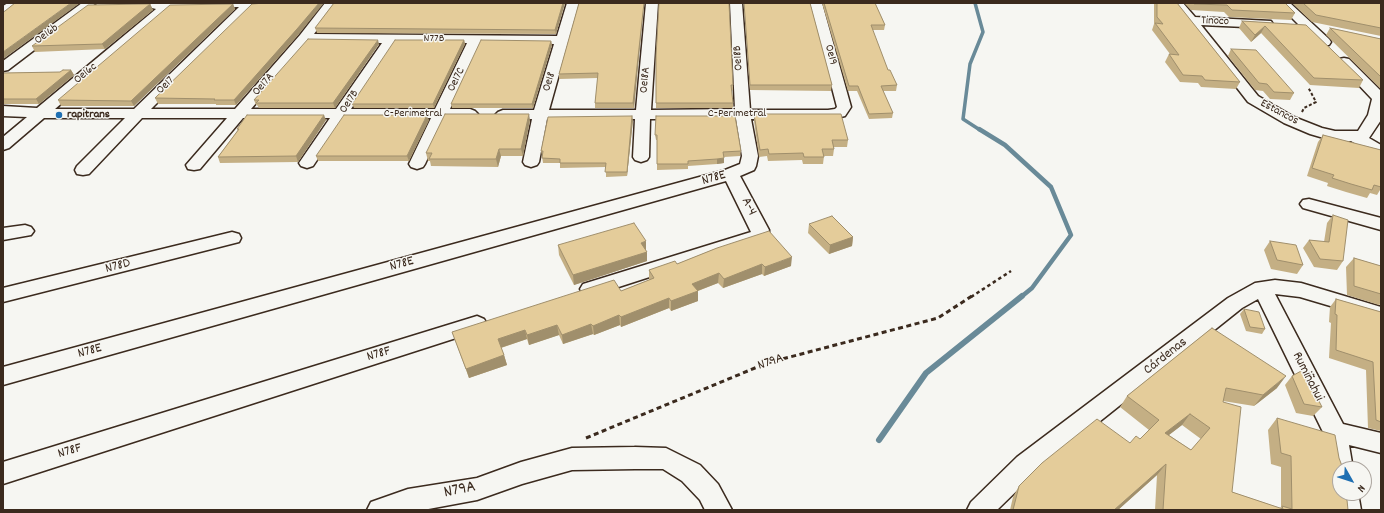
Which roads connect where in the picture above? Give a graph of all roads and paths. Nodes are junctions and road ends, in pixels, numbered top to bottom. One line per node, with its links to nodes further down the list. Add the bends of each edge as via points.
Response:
1 (16, 3): 14 (street)
2 (250, 3): 3 (street); 11 (street); 29 (street, Oe17)
3 (265, 3)
4 (330, 3): 20 (street, Oe17A)
5 (573, 3): 23 (street, Oe18)
6 (652, 3): 33 (street, Oe18A)
7 (736, 3): 34 (street, Oe18B)
8 (816, 3): 26 (street, Oe19)
9 (1177, 3): 15 (street, Estancos)
10 (1283, 3): 18 (street)
11 (169, 4): 13 (street); 28 (street, Oe16c)
12 (93, 5): 24 (street, Oe16b)
13 (146, 5)
14 (3, 12)
15 (1192, 21): 16 (street, Tinoco); 36 (street, Estancos, via 1253,99)
16 (1276, 24)
17 (1292, 25): 18 (street)
18 (1307, 26): 19 (street); 37 (street, via 1379,99 1376,115 1370,127 1365,134)
19 (1329, 30)
20 (305, 38): 21 (street, N77B); 30 (street, Oe17A)
21 (391, 39): 22 (street, N77B); 31 (street, Oe17B)
22 (476, 39): 23 (street, N77B); 32 (street, Oe17C)
23 (563, 40): 35 (street, Oe18)
24 (3, 67)
25 (1308, 87): 36 (path, via 1316,102 1304,108 1301,113)
26 (844, 107): 34 (street, C-Perimetral, via 840,113 828,115)
27 (3, 111): 28 (street, C-Perimetral)
28 (39, 113): 29 (street, C-Perimetral); 38 (street, Oe16c)
29 (137, 114): 30 (street, C-Perimetral); 45 (street, Oe17)
30 (239, 114): 31 (street, C-Perimetral); 44 (street, Oe17A)
31 (342, 114): 32 (street, C-Perimetral); 42 (street, Oe17B)
32 (440, 114): 35 (street, C-Perimetral); 43 (street, Oe17C)
33 (643, 114): 34 (street, C-Perimetral); 35 (street, C-Perimetral); 40 (street, Oe18A)
34 (743, 114): 46 (street, N78E, via 750,156 748,166)
35 (540, 115): 41 (street, Oe18)
36 (1302, 126): 37 (street, Estancos, via 1330,135)
37 (1356, 137): 39 (street)
38 (3, 145)
39 (1381, 152)
40 (641, 157)
41 (531, 162)
42 (307, 164)
43 (417, 164)
44 (194, 165)
45 (83, 170)
46 (731, 174): 54 (street, A-4, via 760,230 760,235); 58 (street, N78E)
47 (1310, 204): 48 (street)
48 (1381, 224)
49 (24, 231): 50 (street)
50 (3, 234)
51 (232, 238): 55 (street, N78D)
52 (1011, 272): 60 (path, N79A, via 938,318 767,363)
53 (1262, 288): 56 (street, Cárdenas, via 1301,290); 59 (street, Rumiñahui); 66 (street, Cárdenas, via 1235,303 1026,465)
54 (573, 294)
55 (3, 296)
56 (1381, 314)
57 (497, 318): 63 (street, N78F)
58 (3, 376)
59 (1335, 432): 61 (street); 62 (street, Rumiñahui)
60 (585, 438)
61 (1381, 443)
62 (1340, 461)
63 (3, 473)
64 (380, 510): 65 (street, N79A, via 408,501 477,489 521,473 572,460 635,458 666,459 691,472 709,492)
65 (720, 510)
66 (980, 510)

